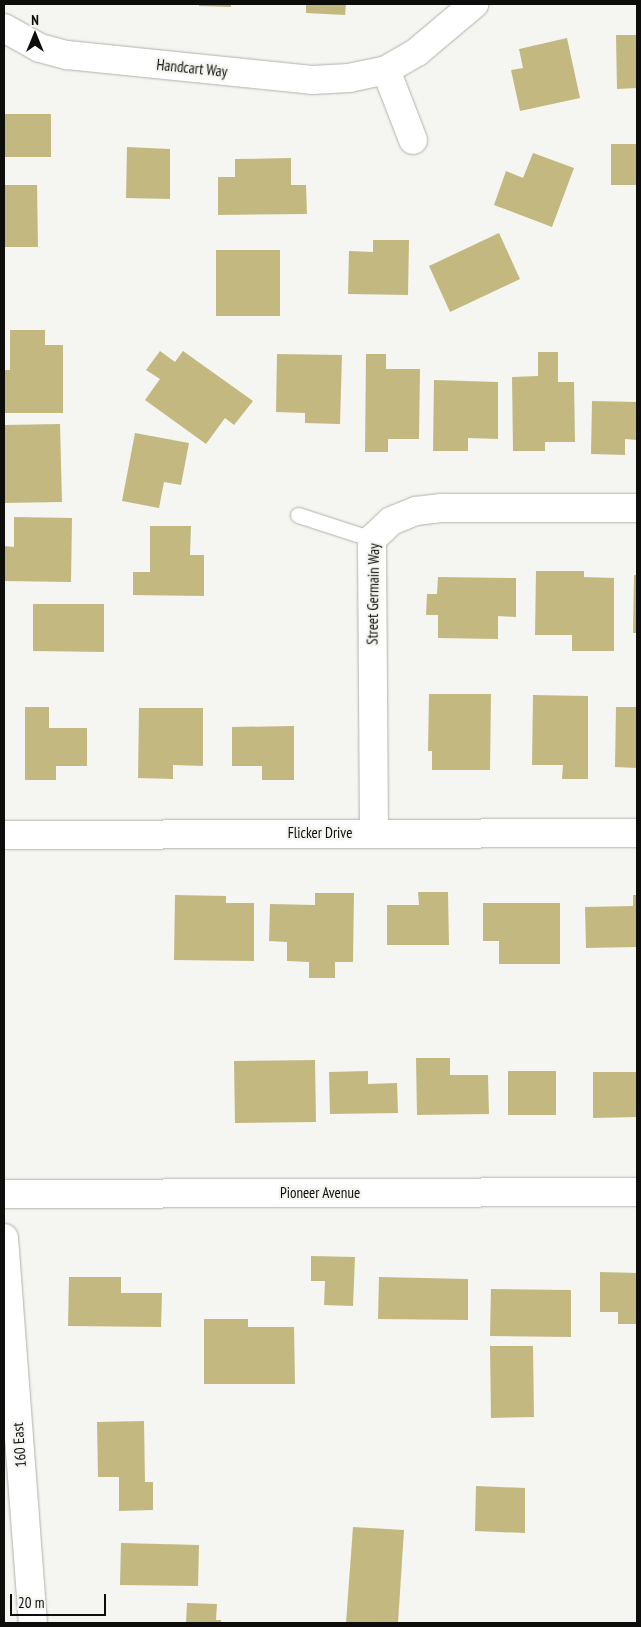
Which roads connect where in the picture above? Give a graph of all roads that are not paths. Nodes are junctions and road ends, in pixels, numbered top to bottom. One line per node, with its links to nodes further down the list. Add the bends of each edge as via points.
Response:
1 (474, 4): 3 (street, Handcart Way, via 417,52)
2 (4, 28): 3 (street, Handcart Way, via 40,48 67,56 312,80 349,78)
3 (386, 70): 4 (street)
4 (413, 140)
5 (637, 508): 7 (street, Street Germain Way, via 442,508 416,512 391,521)
6 (298, 515): 7 (lane)
7 (372, 539): 8 (street, Street Germain Way)
8 (374, 833): 9 (street, Flicker Drive); 10 (street, Flicker Drive)
9 (637, 833)
10 (4, 835)
11 (637, 1192): 12 (street, Pioneer Avenue)
12 (4, 1194)
13 (4, 1238): 14 (street, 160 East)
14 (33, 1623)

